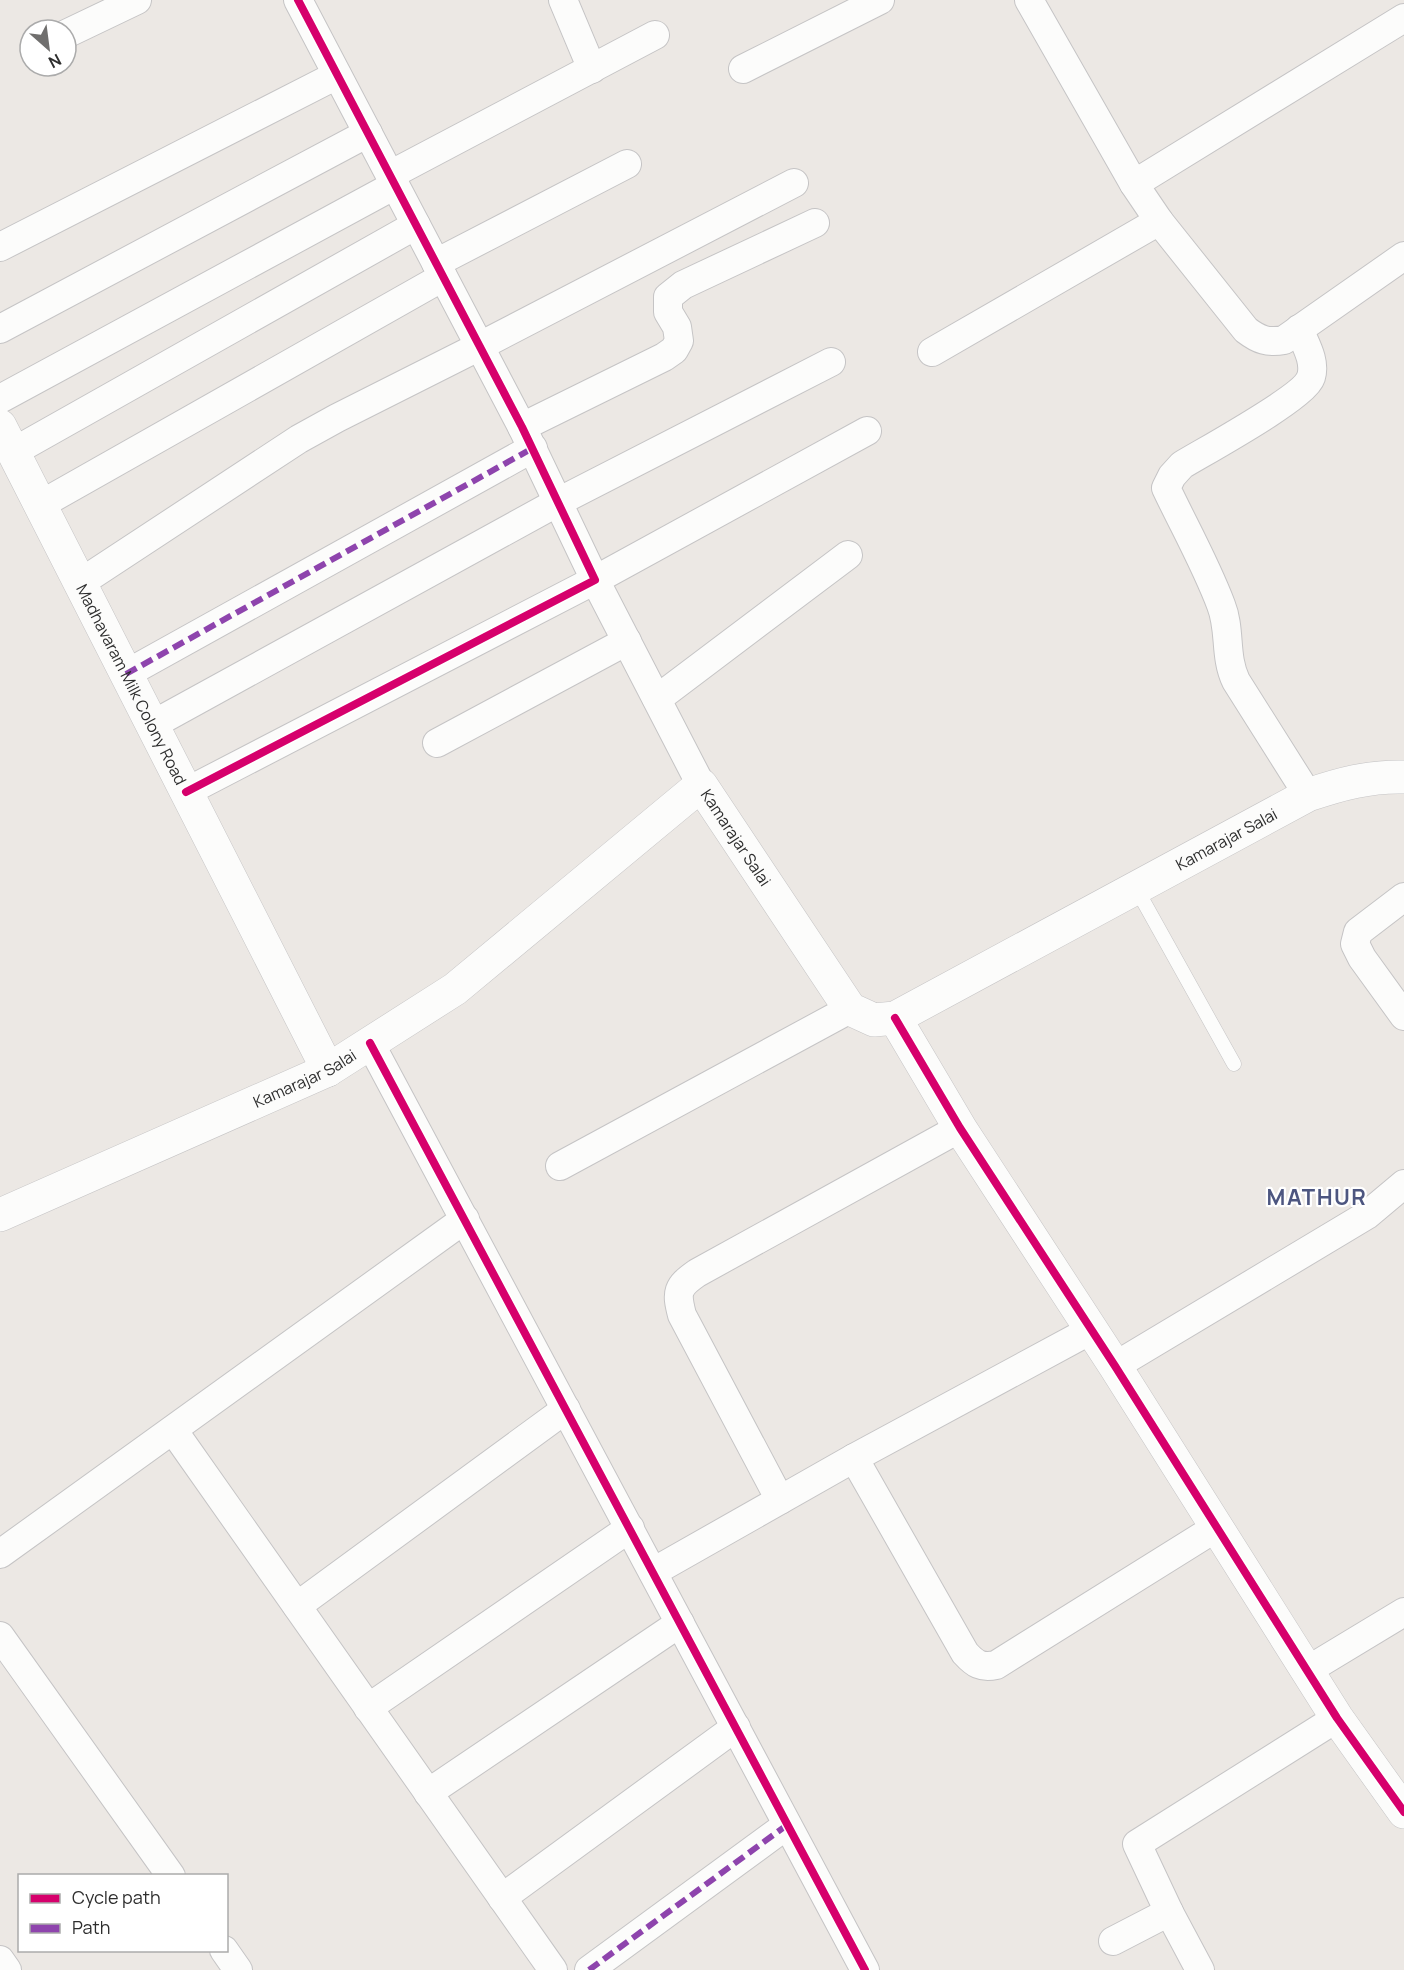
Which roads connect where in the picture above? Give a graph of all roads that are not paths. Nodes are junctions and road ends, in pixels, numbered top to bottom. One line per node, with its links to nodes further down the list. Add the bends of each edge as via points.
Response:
1 (137, 0): 7 (street)
2 (298, 0): 11 (street)
3 (563, 0): 9 (street)
4 (880, 0): 10 (street)
5 (1040, 4): 16 (street)
6 (1404, 18): 16 (street)
7 (78, 28)
8 (655, 35): 9 (street)
9 (592, 69): 14 (street)
10 (743, 69)
11 (337, 75): 12 (street); 20 (street)
12 (368, 133): 14 (street); 23 (street)
13 (627, 164): 22 (street)
14 (393, 180): 19 (street); 28 (street)
15 (794, 183): 25 (street)
16 (1134, 184): 17 (street)
17 (1159, 220): 24 (street, via 1246,330 1258,339 1272,342 1284,340); 26 (street)
18 (815, 223): 30 (street, via 683,285 668,297 668,312 677,327 679,341 674,350)
19 (416, 225): 22 (street); 31 (street)
20 (0, 247)
21 (1404, 256): 24 (street)
22 (440, 270): 25 (street); 33 (street)
23 (0, 329)
24 (1299, 329): 45 (street, via 1313,365 1310,380 1299,393 1182,465 1166,488 1221,605 1228,632 1230,668 1236,681)
25 (480, 346): 30 (street); 36 (street, via 298,440)
26 (932, 352)
27 (831, 362): 32 (street)
28 (0, 399)
29 (867, 431): 35 (street)
30 (527, 438): 32 (street); 38 (street)
31 (7, 439): 33 (main road, Madhavaram Milk Colony Road)
32 (558, 502): 35 (street); 40 (street)
33 (40, 505): 36 (main road, Madhavaram Milk Colony Road)
34 (848, 555): 39 (street)
35 (595, 580): 37 (street); 44 (street)
36 (80, 583): 38 (main road, Madhavaram Milk Colony Road)
37 (627, 641): 39 (street); 41 (street)
38 (126, 674): 40 (main road, Madhavaram Milk Colony Road)
39 (657, 699): 43 (street)
40 (152, 724): 44 (main road, Madhavaram Milk Colony Road)
41 (437, 743)
42 (1404, 777): 45 (main road, Kamarajar Salai, via 1374,777)
43 (701, 785): 48 (main road, Kamarajar Salai); 51 (main road, Kamarajar Salai, via 454,989)
44 (186, 792): 53 (main road, Madhavaram Milk Colony Road)
45 (1308, 795): 46 (main road, Kamarajar Salai)
46 (1136, 888): 50 (main road, Kamarajar Salai); 52 (lane)
47 (1404, 897): 49 (street, via 1358,932 1355,944)
48 (850, 1009): 50 (main road, via 874,1020); 55 (street)
49 (1404, 1016)
50 (895, 1018): 54 (main road)
51 (370, 1043): 53 (main road, Kamarajar Salai); 58 (street)
52 (1234, 1064)
53 (328, 1070): 57 (main road, Kamarajar Salai)
54 (960, 1128): 59 (main road); 64 (street, via 681,1284 677,1298 682,1315)
55 (560, 1166)
56 (1404, 1184): 60 (street, via 1367,1215)
57 (0, 1215)
58 (465, 1219): 61 (street); 62 (street)
59 (1091, 1330): 60 (main road); 63 (street)
60 (1115, 1366): 65 (main road)
61 (566, 1409): 66 (street); 69 (street)
62 (173, 1430): 67 (street); 69 (street)
63 (854, 1458): 64 (street); 65 (street, via 965,1653 983,1667 996,1665)
64 (780, 1500): 68 (street)
65 (1217, 1527): 73 (main road)
66 (630, 1528): 68 (street); 74 (street)
67 (0, 1554)
68 (653, 1572): 71 (street)
69 (297, 1606): 74 (street)
70 (1404, 1612): 73 (street)
71 (680, 1623): 76 (street); 77 (street)
72 (0, 1636): 80 (street)
73 (1308, 1670): 75 (main road)
74 (368, 1708): 77 (street)
75 (1337, 1718): 78 (main road); 82 (street, via 1137,1844)
76 (736, 1728): 79 (street); 81 (street)
77 (428, 1793): 81 (street)
78 (1404, 1812)
79 (788, 1825): 89 (street); 90 (street)
80 (170, 1874)
81 (502, 1898): 88 (street)
82 (1169, 1912): 83 (street); 91 (street)
83 (1113, 1941)
84 (225, 1952): 87 (street)
85 (0, 1960): 86 (street)
86 (7, 1970)
87 (238, 1970)
88 (553, 1970)
89 (589, 1970)
90 (865, 1970)
91 (1200, 1970)

